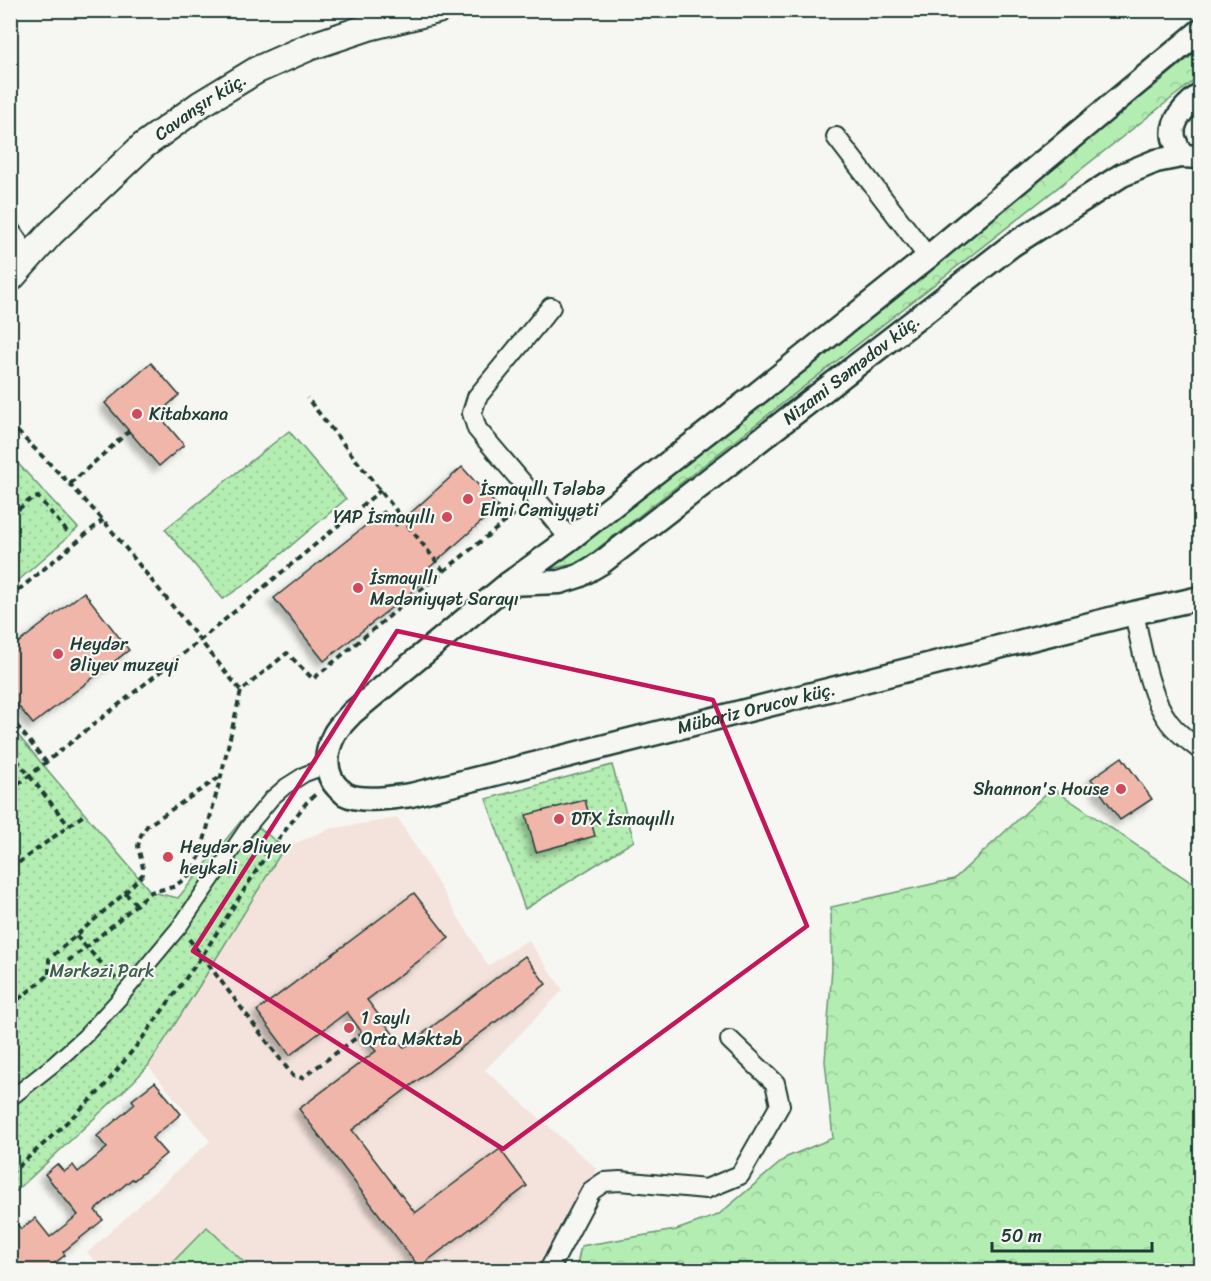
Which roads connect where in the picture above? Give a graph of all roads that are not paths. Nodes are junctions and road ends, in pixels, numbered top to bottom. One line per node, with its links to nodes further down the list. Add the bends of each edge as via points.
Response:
1 (438, 10): 8 (main road, Cavanşır küç., via 309,47 238,81 143,146)
2 (1200, 32): 7 (street)
3 (1200, 95): 5 (street, via 1186,107 1173,136)
4 (836, 137): 7 (street)
5 (1191, 156): 12 (street, Nizami Səmədov küç., via 1155,161 1122,175 1012,245 601,563 560,582)
6 (10, 230): 8 (street)
7 (928, 257): 11 (street)
8 (29, 258): 9 (main road, Cavanşır küç.)
9 (10, 279)
10 (550, 307): 11 (street, via 477,397 472,413 477,429)
11 (570, 539): 12 (street)
12 (508, 584): 16 (street, via 352,713 335,733 328,750)
13 (1200, 598): 14 (street, Mübariz Orucov küç.)
14 (1134, 613): 15 (street, via 1154,697 1181,735); 16 (street, Mübariz Orucov küç., via 411,795 362,798 345,794)
15 (1200, 750)
16 (329, 774): 18 (street, via 304,774 272,798 248,826 180,926 126,991 84,1037)
17 (730, 1040): 19 (street, via 776,1083 780,1105 740,1175 706,1189 604,1182 591,1191)
18 (10, 1099)
19 (549, 1270)

